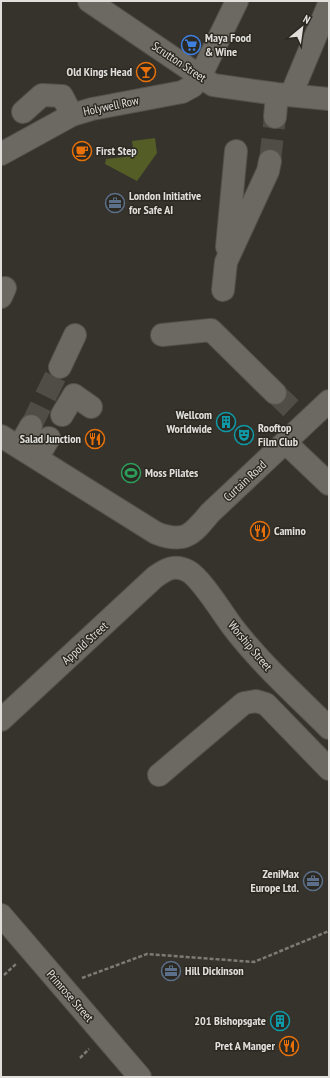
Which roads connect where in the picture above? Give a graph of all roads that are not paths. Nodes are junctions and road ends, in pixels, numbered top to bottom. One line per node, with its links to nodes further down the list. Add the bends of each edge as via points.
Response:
1 (89, 1): 5 (street, Scrutton Street)
2 (237, 1): 5 (street)
3 (329, 4): 4 (street)
4 (324, 31): 6 (street)
5 (200, 77): 6 (street, Scrutton Street, via 213,85); 8 (street, Holywell Row, via 193,86 182,92)
6 (284, 95): 7 (street, Scrutton Street); 10 (street)
7 (329, 99)
8 (85, 104): 9 (street, via 62,96 42,95); 12 (street, Holywell Row)
9 (23, 112)
10 (275, 117)
11 (236, 151): 14 (street)
12 (1, 154)
13 (270, 161): 14 (street, via 268,171)
14 (226, 262): 15 (street)
15 (223, 290)
16 (75, 335): 18 (street)
17 (162, 335): 19 (street, via 210,330)
18 (60, 367)
19 (275, 393)
20 (329, 401): 25 (street, Curtain Road, via 301,417)
21 (91, 407): 22 (street, via 74,395)
22 (62, 415)
23 (30, 426): 26 (street)
24 (49, 438): 26 (street)
25 (286, 443): 26 (street, Curtain Road, via 210,513 195,531 177,539 156,533); 27 (street)
26 (19, 447)
27 (329, 484)
28 (171, 568): 29 (street, Appold Street, via 155,577); 30 (street, Worship Street, via 190,572 270,670)
29 (1, 720)
30 (329, 728)
31 (329, 770): 32 (street, via 266,704 256,701 244,703)
32 (159, 775)
33 (1, 914): 34 (street, Primrose Street)
34 (140, 1077)

